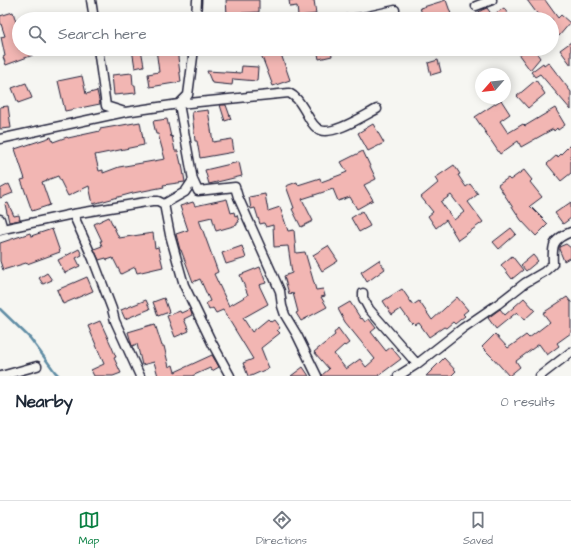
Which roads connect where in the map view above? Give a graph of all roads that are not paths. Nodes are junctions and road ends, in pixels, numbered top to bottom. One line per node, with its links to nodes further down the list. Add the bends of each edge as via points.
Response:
1 (91, 0): 6 (street)
2 (197, 0): 7 (street)
3 (492, 0): 4 (street)
4 (476, 6)
5 (395, 10): 8 (street)
6 (93, 12)
7 (196, 12)
8 (386, 12)
9 (99, 56): 13 (street, via 106,106)
10 (193, 56): 11 (street, via 188,95)
11 (179, 104): 12 (street, via 289,93 295,96 312,124 327,132 343,127); 13 (street); 15 (street)
12 (377, 109)
13 (125, 112): 14 (street)
14 (0, 139)
15 (193, 180): 16 (street); 17 (street)
16 (198, 191): 17 (street); 30 (street, via 235,187 280,291 285,315)
17 (185, 192): 18 (street)
18 (164, 204): 19 (street, via 152,201); 29 (street, via 184,285)
19 (73, 214): 21 (street); 28 (street, via 93,259 115,321)
20 (0, 219): 21 (street)
21 (2, 229)
22 (571, 232): 25 (street, via 554,244 553,264 550,268 525,283)
23 (363, 293): 25 (street, via 369,308)
24 (571, 352): 32 (street)
25 (417, 364): 31 (street)
26 (38, 366): 27 (street)
27 (1, 376)
28 (140, 376)
29 (230, 376)
30 (317, 376)
31 (398, 376)
32 (540, 376)

